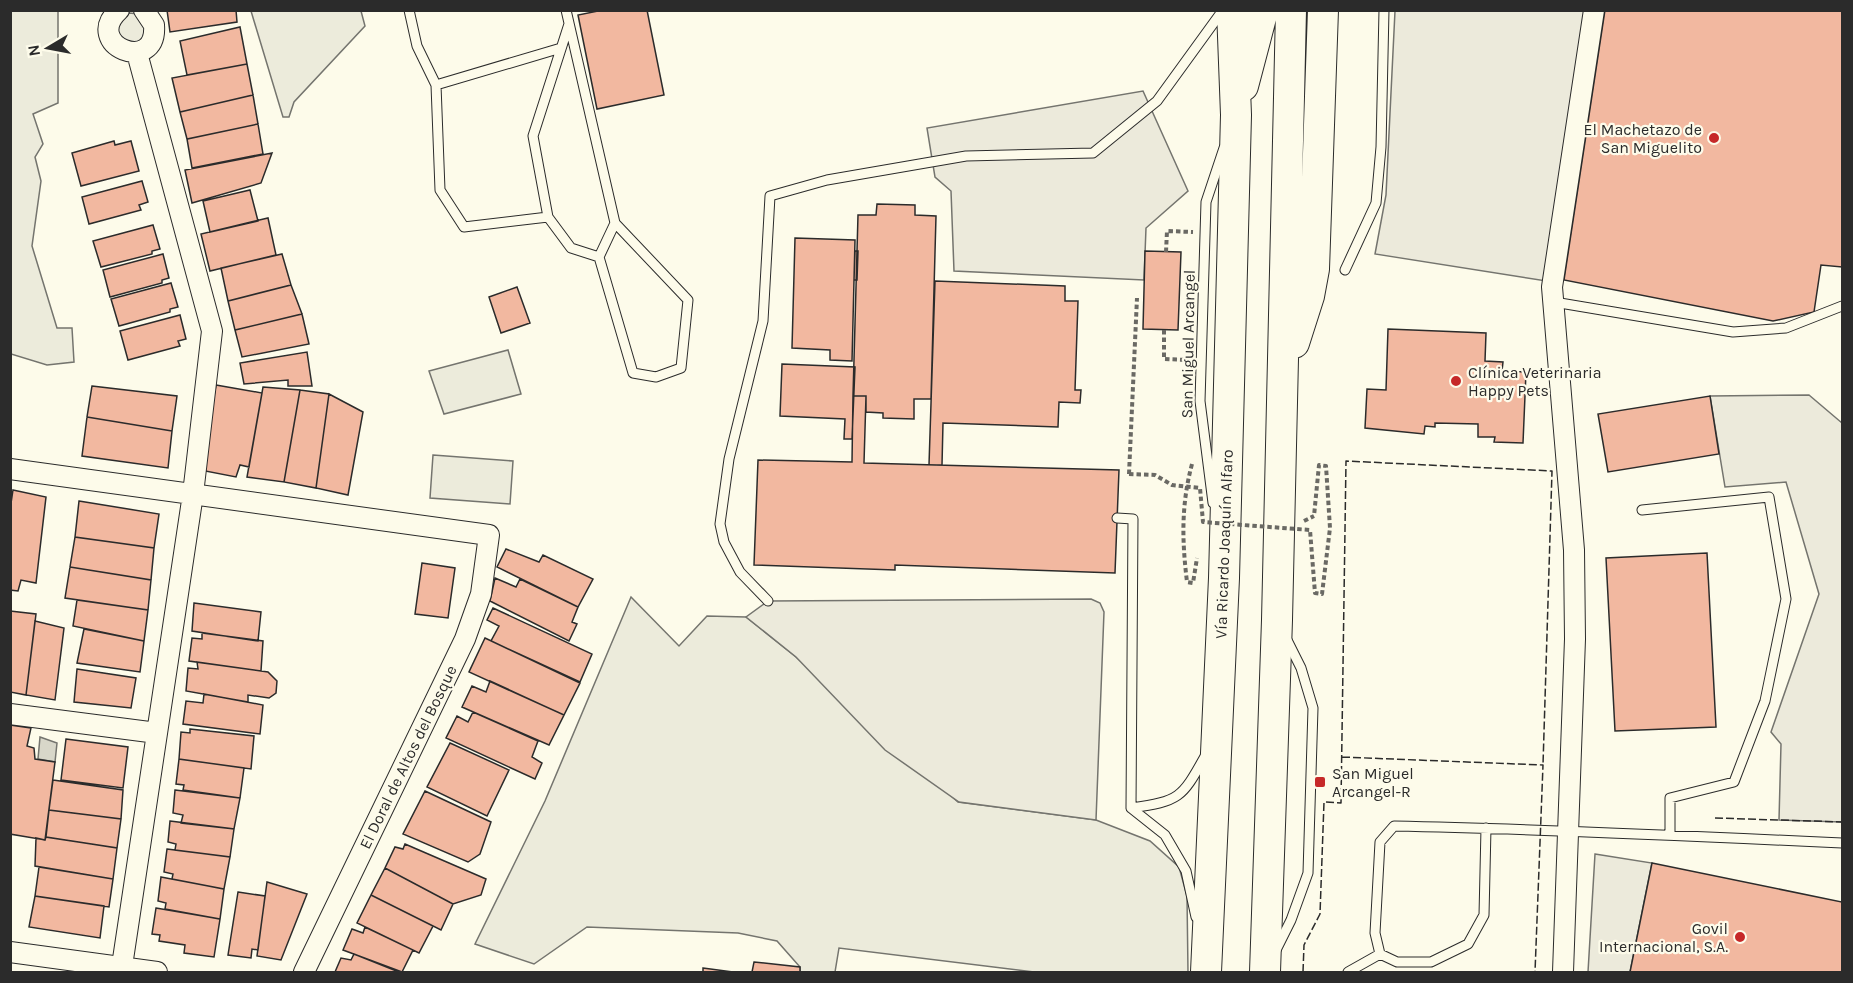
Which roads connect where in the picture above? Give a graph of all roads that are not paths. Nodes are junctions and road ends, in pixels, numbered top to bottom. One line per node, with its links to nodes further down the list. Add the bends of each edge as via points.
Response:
1 (119, 10): 14 (street, via 110,23 111,38 121,50)
2 (144, 10): 14 (street, via 152,18 155,32 149,45)
3 (409, 10): 15 (lane, via 417,46)
4 (566, 10): 12 (lane)
5 (1223, 10): 29 (lane, via 1157,101 1093,153 966,156 827,180 770,196 763,321 729,459 720,524 724,542 740,572)
6 (1232, 10): 16 (main road)
7 (1263, 10): 16 (main road)
8 (1291, 10): 23 (main road)
9 (1323, 10): 23 (main road, via 1314,269)
10 (1384, 10): 20 (lane, via 1376,202)
11 (1594, 10): 21 (street, via 1552,287)
12 (570, 22): 13 (lane); 18 (lane)
13 (561, 48): 15 (lane); 17 (lane, via 532,136)
14 (137, 52): 25 (street, via 212,332)
15 (436, 85): 17 (lane, via 440,190 464,227)
16 (1236, 115): 28 (main road, Vía Ricardo Joaquín Alfaro); 28 (lane, San Miguel Arcangel, via 1206,202 1200,419)
17 (548, 217): 19 (lane, via 571,248)
18 (615, 223): 19 (lane); 19 (lane, via 688,300 681,368 656,377 633,373)
19 (599, 257)
20 (1345, 270)
21 (1554, 302): 22 (lane, via 1733,332 1786,328); 36 (street, via 1574,550)
22 (1842, 306)
23 (1283, 378): 30 (main road)
24 (10, 469): 25 (street)
25 (193, 494): 32 (street); 44 (street, El Doral de Altos del Bosque, via 489,535 481,594 465,639)
26 (1642, 510): 37 (lane, via 1769,497 1786,599 1765,700 1734,782 1670,798)
27 (1117, 518): 34 (lane, via 1133,519)
28 (1224, 578): 33 (main road, Vía Ricardo Joaquín Alfaro)
29 (768, 601)
30 (1277, 620): 45 (main road); 45 (lane, via 1301,668 1313,708 1308,873 1291,920)
31 (10, 714): 32 (street)
32 (157, 733): 41 (street)
33 (1215, 738): 34 (lane, via 1184,792 1167,803); 42 (main road, Vía Ricardo Joaquín Alfaro)
34 (1131, 808): 42 (lane, via 1166,835 1186,871)
35 (1486, 828): 36 (lane); 40 (lane, via 1484,915 1468,944 1431,962 1397,962); 40 (lane, via 1394,826 1380,842 1375,933)
36 (1569, 831): 37 (lane); 47 (street)
37 (1670, 834): 38 (lane)
38 (1842, 843)
39 (10, 952): 41 (street)
40 (1380, 954): 46 (lane)
41 (122, 966): 43 (street)
42 (1206, 968)
43 (157, 972)
44 (304, 972)
45 (1265, 972)
46 (1348, 972)
47 (1563, 972)

